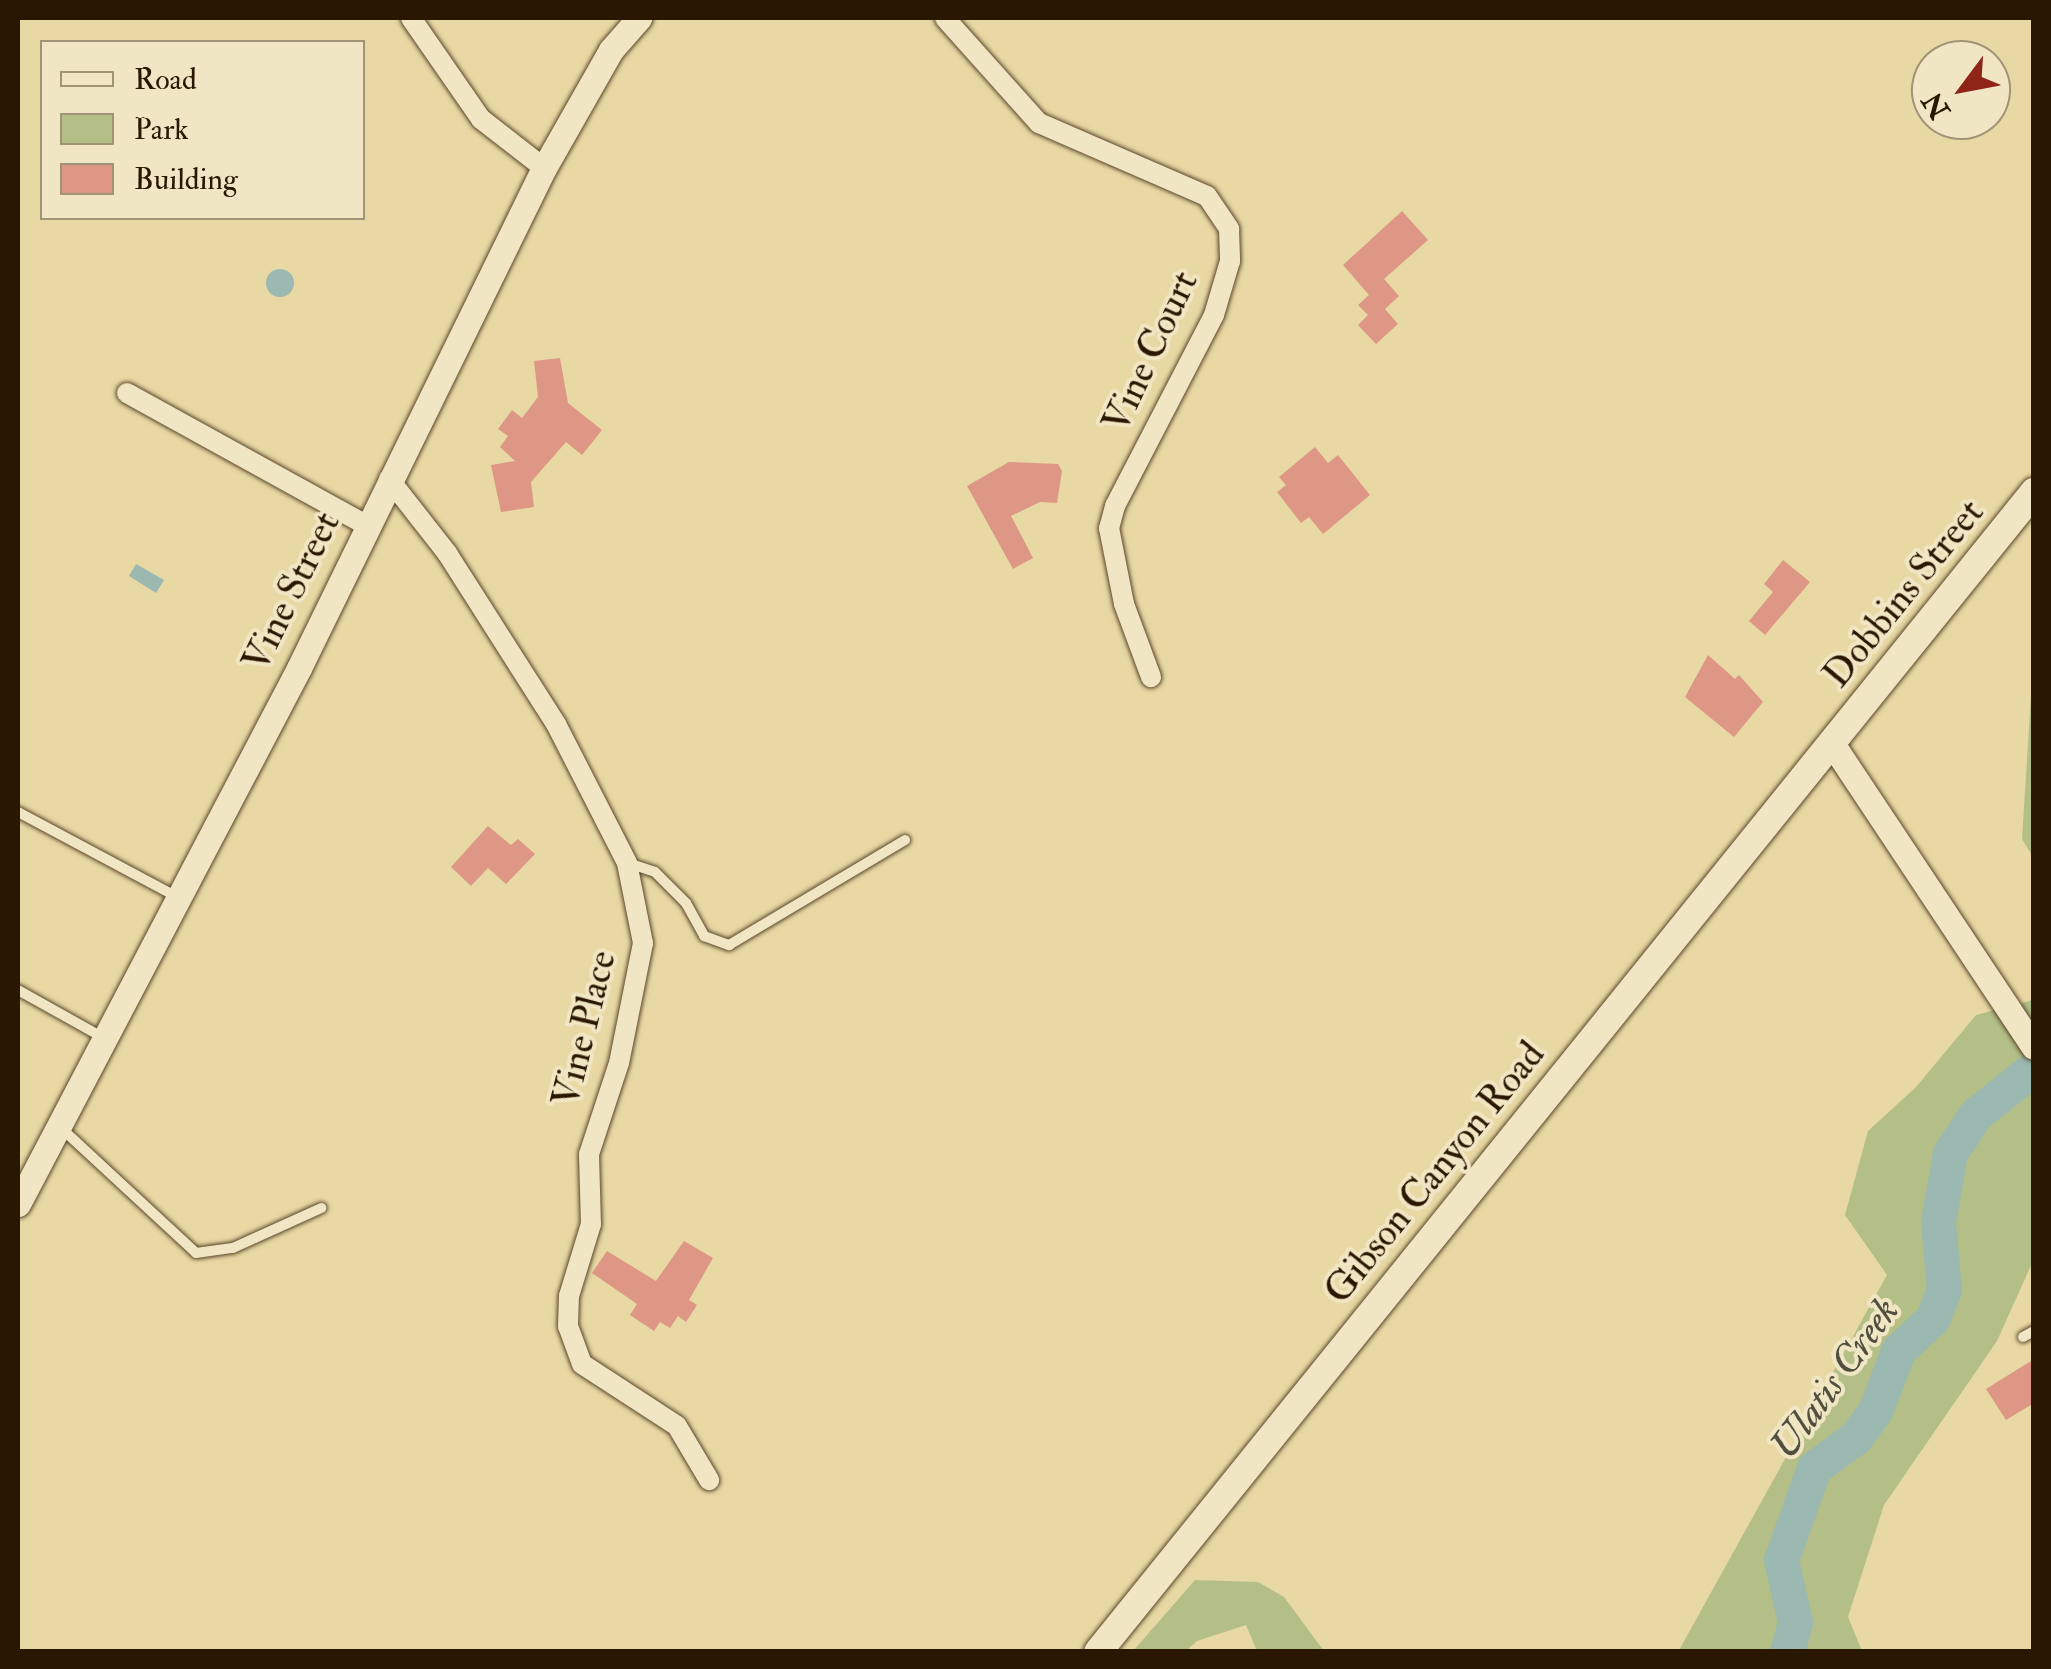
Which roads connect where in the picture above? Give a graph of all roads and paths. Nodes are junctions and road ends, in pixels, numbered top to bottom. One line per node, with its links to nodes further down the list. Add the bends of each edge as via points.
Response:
1 (412, 18): 4 (street, via 481,119)
2 (639, 18): 4 (street, Vine Street, via 611,50)
3 (945, 18): 9 (street, Vine Court, via 1039,124 1206,196 1229,229 1230,260 1214,315 1109,528 1112,564)
4 (544, 168): 6 (street, Vine Street)
5 (127, 393): 8 (street)
6 (389, 479): 8 (street, Vine Street); 13 (street, Vine Place, via 447,553 556,724)
7 (2034, 492): 10 (main road, Dobbins Street)
8 (366, 525): 14 (street, Vine Street)
9 (1151, 678)
10 (1832, 742): 16 (street); 22 (main road, Gibson Canyon Road)
11 (18, 812): 14 (lane)
12 (905, 840): 13 (lane, via 729,946 704,936 686,903 656,872)
13 (627, 863): 21 (street, Vine Place, via 643,943 619,1063 589,1154 592,1224 569,1296 568,1326 582,1364 677,1426)
14 (178, 898): 17 (street, Vine Street)
15 (18, 990): 17 (lane)
16 (2027, 1037)
17 (104, 1038): 18 (street, Vine Street)
18 (59, 1126): 19 (street, Vine Street); 20 (lane, via 196,1253 233,1248)
19 (18, 1204)
20 (321, 1208)
21 (709, 1480)
22 (1098, 1652)

